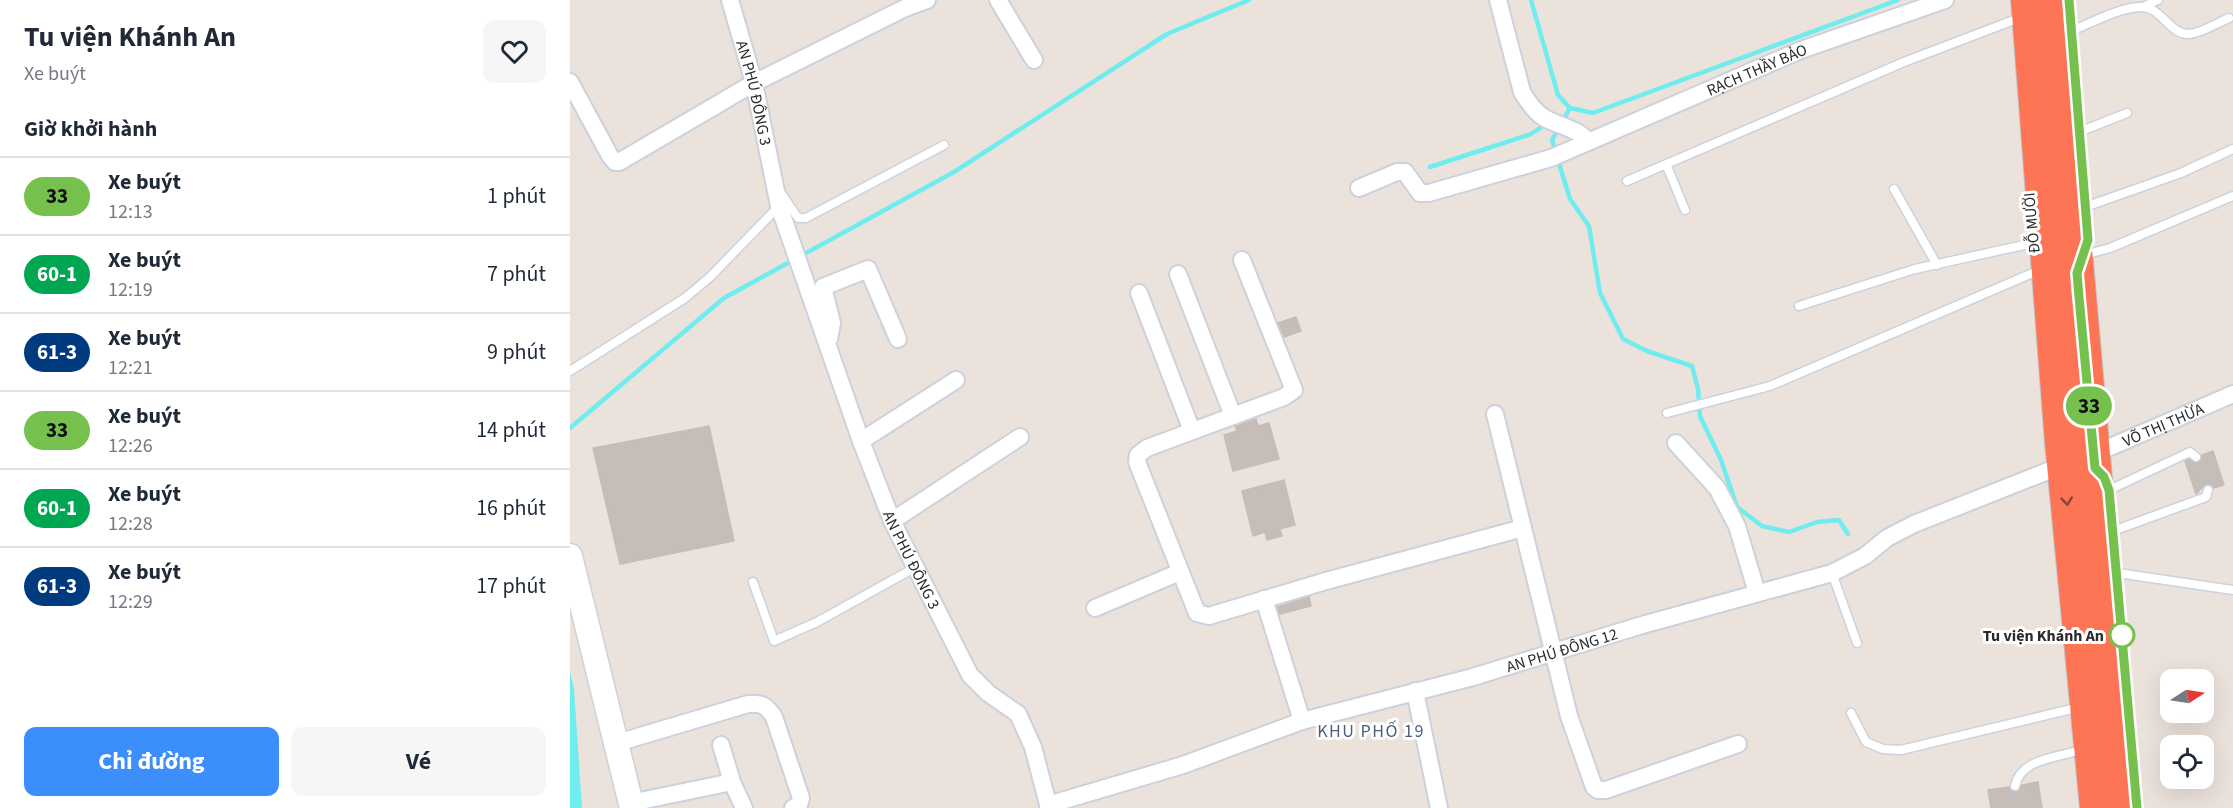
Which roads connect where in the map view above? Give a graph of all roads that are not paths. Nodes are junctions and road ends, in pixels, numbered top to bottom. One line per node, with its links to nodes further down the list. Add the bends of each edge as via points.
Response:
1 (730, 0): 15 (street, AN PHÚ ĐÔNG 3)
2 (927, 0): 15 (street)
3 (998, 0): 13 (street)
4 (1498, 0): 19 (street, via 1522,92 1543,117 1581,135)
5 (1945, 0): 19 (street, RẠCH THẦY BẢO, via 1801,50)
6 (2054, 0): 32 (highway)
7 (2069, 0): 12 (highway)
8 (2158, 0): 10 (lane)
9 (2018, 7): 21 (lane, via 1904,62); 30 (highway, ĐỖ MƯỜI); 49 (highway, ĐỖ MƯỜI)
10 (2144, 7): 11 (lane, via 2180,32 2191,34); 12 (lane)
11 (2229, 18)
12 (2071, 31): 17 (highway)
13 (1034, 60)
14 (570, 82): 15 (street, via 615,162)
15 (753, 83): 23 (street, AN PHÚ ĐÔNG 3)
16 (2127, 113): 17 (lane)
17 (2079, 132): 28 (highway)
18 (944, 145): 23 (lane, via 806,218 798,218)
19 (1581, 146): 24 (street, RẠCH THẦY BẢO, via 1429,193 1420,193 1405,172)
20 (2233, 149): 28 (lane, via 2181,173)
21 (1666, 164): 22 (lane); 29 (lane)
22 (1627, 181)
23 (777, 188): 27 (street, AN PHÚ ĐÔNG 3)
24 (1359, 188)
25 (1894, 189): 33 (lane)
26 (2233, 196): 32 (lane)
27 (779, 206): 38 (street, AN PHÚ ĐÔNG 3); 39 (lane, via 685,298)
28 (2085, 207): 32 (highway, via 2088,240)
29 (1685, 210)
30 (2034, 258): 33 (lane); 42 (lane, via 1780,381); 49 (highway, ĐỖ MƯỜI, via 2046,416)
31 (1242, 260): 44 (street, via 1293,390)
32 (2080, 264): 51 (highway)
33 (1937, 265): 36 (lane)
34 (1178, 274): 44 (street)
35 (1139, 293): 45 (street)
36 (1799, 306)
37 (898, 339): 38 (street, via 868,269 862,269 823,287 832,323)
38 (827, 345): 47 (street, AN PHÚ ĐÔNG 3)
39 (570, 371)
40 (956, 380): 47 (street)
41 (2233, 394): 51 (street, VÕ THỊ THỪA)
42 (1667, 413)
43 (1495, 414): 54 (street)
44 (1233, 416): 45 (street)
45 (1192, 431): 58 (street, via 1147,448 1138,455 1137,462)
46 (1020, 437): 53 (street)
47 (861, 441): 53 (street, AN PHÚ ĐÔNG 3)
48 (1676, 443): 63 (street, via 1716,488 1737,526)
49 (2062, 454): 51 (highway); 60 (street, AN PHÚ ĐÔNG 12, via 1914,524); 71 (highway, ĐỖ MƯỜI, one-way to 71)
50 (2196, 457): 51 (lane, via 2190,452)
51 (2099, 471): 55 (highway); 59 (highway)
52 (2208, 490): 55 (lane, via 2206,497)
53 (892, 521): 57 (street, AN PHÚ ĐÔNG 3)
54 (1523, 528): 64 (street); 67 (street)
55 (2113, 531): 59 (highway)
56 (570, 556): 72 (street)
57 (916, 567): 61 (lane, via 817,622 774,641); 78 (street, AN PHÚ ĐÔNG 3, via 970,675 1018,714 1033,747)
58 (1180, 572): 64 (street, via 1200,616); 65 (street)
59 (2110, 572): 62 (lane); 84 (highway); 85 (highway)
60 (1832, 573): 63 (street, AN PHÚ ĐÔNG 12); 66 (lane)
61 (753, 582)
62 (2233, 590)
63 (1757, 593): 67 (street, AN PHÚ ĐÔNG 12)
64 (1264, 599): 70 (street)
65 (1095, 608)
66 (1857, 644)
67 (1553, 652): 68 (street, AN PHÚ ĐÔNG 12); 73 (street, via 1569,716 1598,790)
68 (1415, 691): 70 (street, AN PHÚ ĐÔNG 12); 81 (street)
69 (1851, 713): 71 (lane, via 1866,742 1883,749)
70 (1302, 721): 78 (street, AN PHÚ ĐÔNG 12, via 1183,765)
71 (2083, 728): 76 (lane, via 2028,765 2017,775); 82 (highway, ĐỖ MƯỜI); 83 (highway, ĐỖ MƯỜI)
72 (616, 743): 77 (street); 80 (street, via 760,703 774,717 801,798)
73 (1738, 744)
74 (721, 745): 75 (street)
75 (732, 782): 77 (street); 79 (street)
76 (2015, 786)
77 (631, 805)
78 (1048, 807)
79 (744, 808)
80 (793, 808)
81 (1439, 808)
82 (2078, 808)
83 (2096, 808)
84 (2125, 808)
85 (2137, 808)

